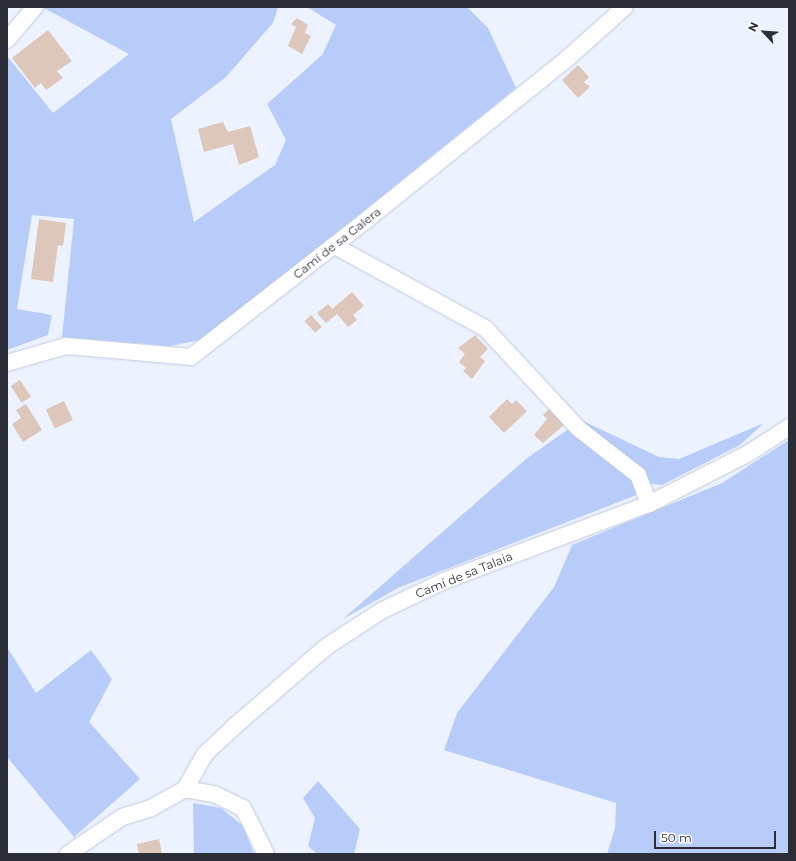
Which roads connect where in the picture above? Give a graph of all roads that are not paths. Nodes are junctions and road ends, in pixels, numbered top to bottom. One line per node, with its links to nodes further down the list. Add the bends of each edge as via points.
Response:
1 (34, 7): 3 (street)
2 (625, 7): 4 (street, Camí de sa Galera, via 568,58)
3 (7, 40)
4 (335, 246): 5 (street, Camí de sa Galera, via 191,357 66,346); 7 (street, via 485,328 579,429 638,475)
5 (7, 363)
6 (789, 427): 7 (street, Camí de sa Talaia, via 749,453)
7 (649, 504): 8 (street, Camí de sa Talaia, via 444,581 381,611 326,647 236,725 205,754)
8 (185, 789): 9 (street, via 150,808 122,817); 10 (street, via 214,794 243,808)
9 (68, 854)
10 (266, 854)

